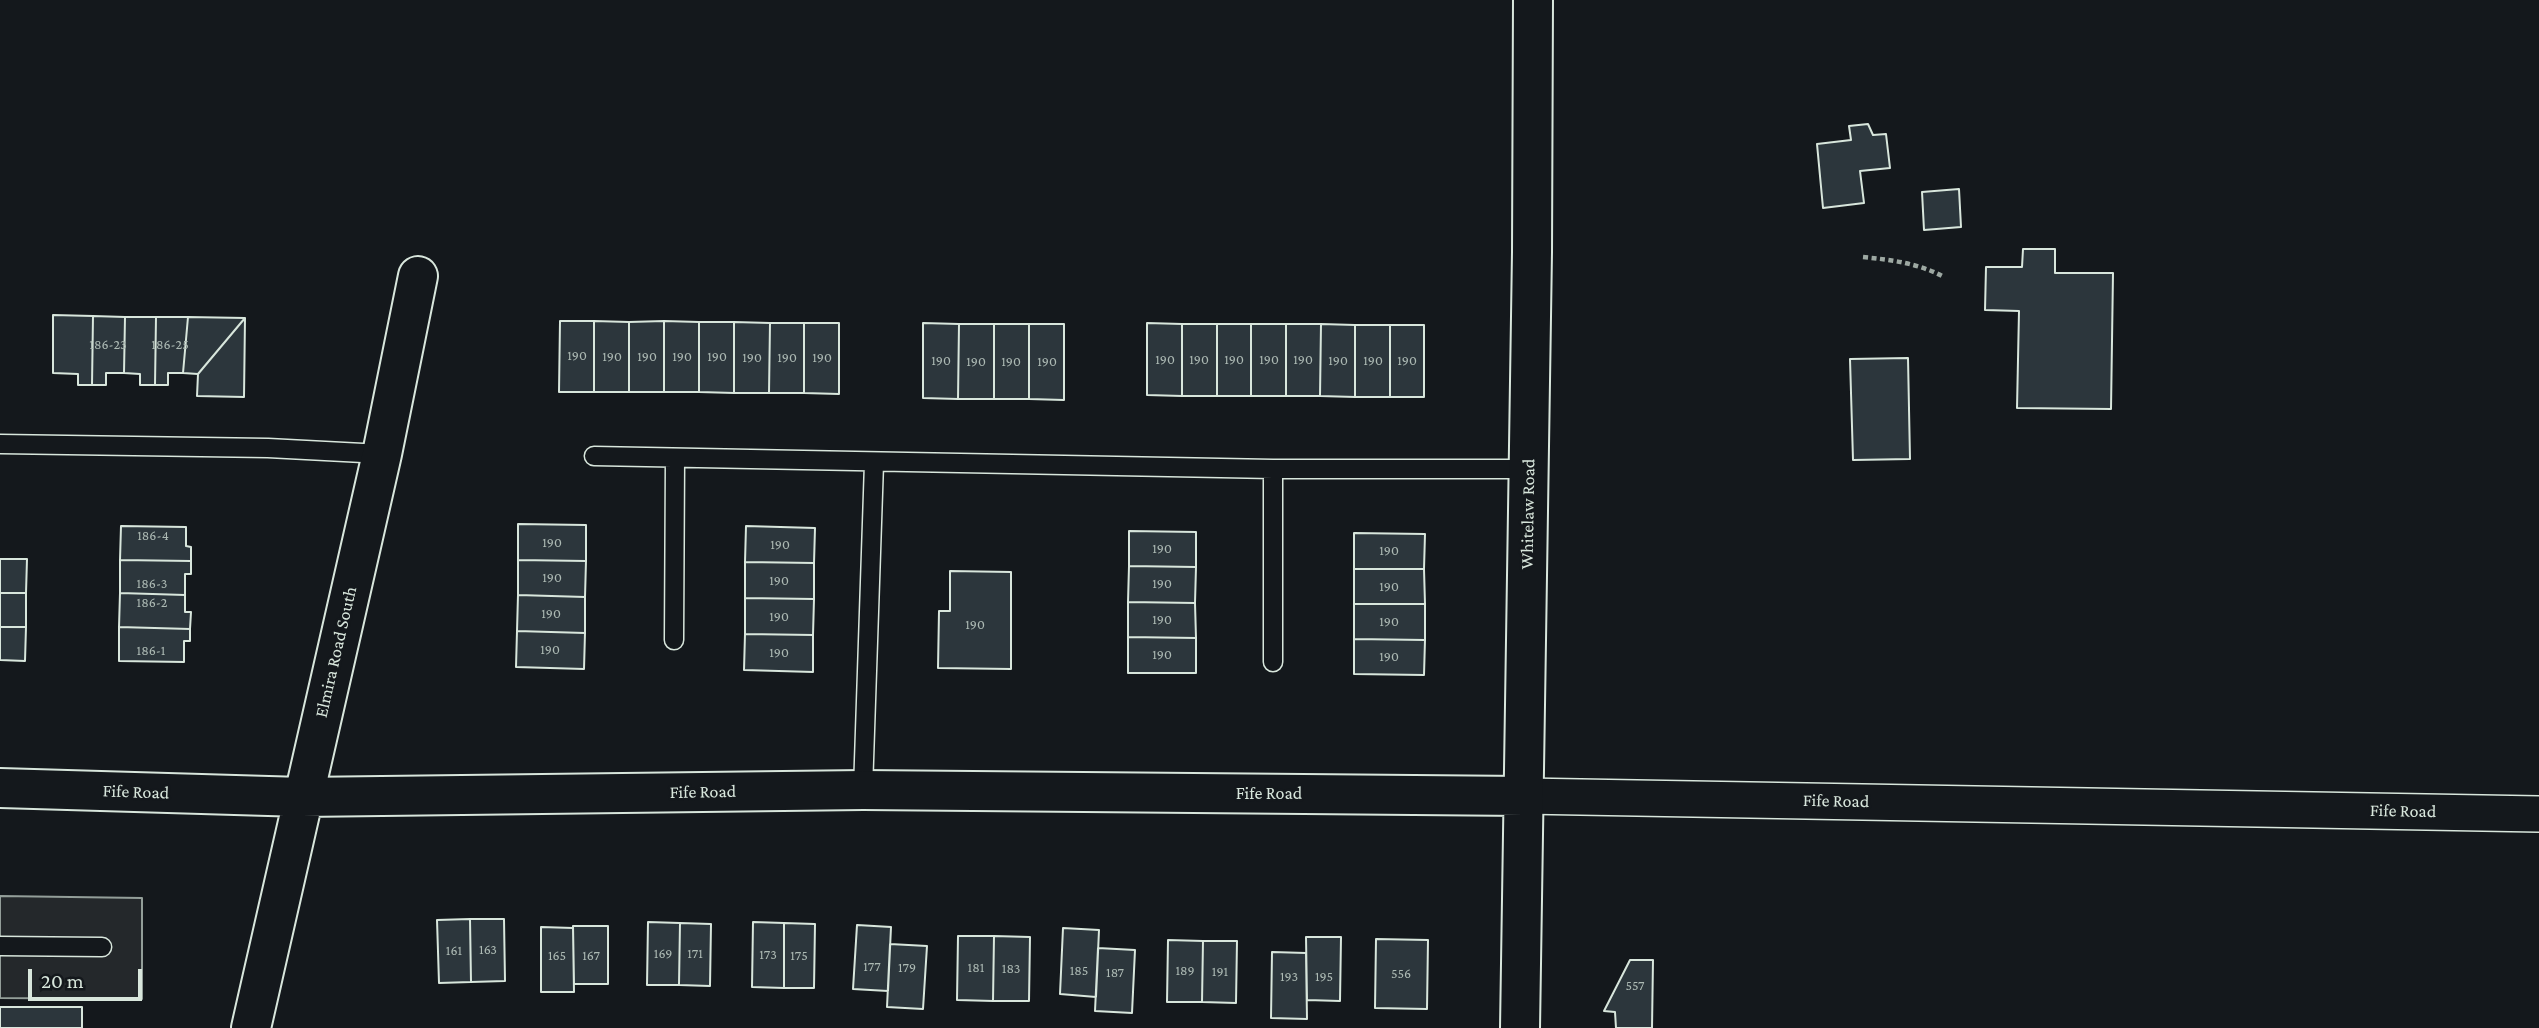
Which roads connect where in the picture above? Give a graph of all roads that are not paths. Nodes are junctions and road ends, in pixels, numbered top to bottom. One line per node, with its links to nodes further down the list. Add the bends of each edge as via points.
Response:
1 (1533, 0): 8 (street, Whitelaw Road)
2 (418, 276): 4 (street, Elmira Road South)
3 (0, 444): 4 (lane)
4 (382, 454): 15 (street, Elmira Road South)
5 (594, 456): 6 (lane)
6 (675, 458): 7 (lane); 10 (lane)
7 (874, 463): 9 (lane); 13 (lane)
8 (1528, 469): 9 (lane); 14 (street, Whitelaw Road)
9 (1273, 470): 11 (lane)
10 (674, 640)
11 (1273, 662)
12 (0, 788): 15 (street, Fife Road)
13 (863, 790): 14 (street, Fife Road); 15 (street, Fife Road)
14 (1524, 796): 16 (street, Fife Road); 20 (street, Whitelaw Road)
15 (302, 797): 19 (street, Elmira Road South)
16 (2539, 814)
17 (0, 946): 18 (lane)
18 (102, 947)
19 (251, 1028)
20 (1520, 1028)

